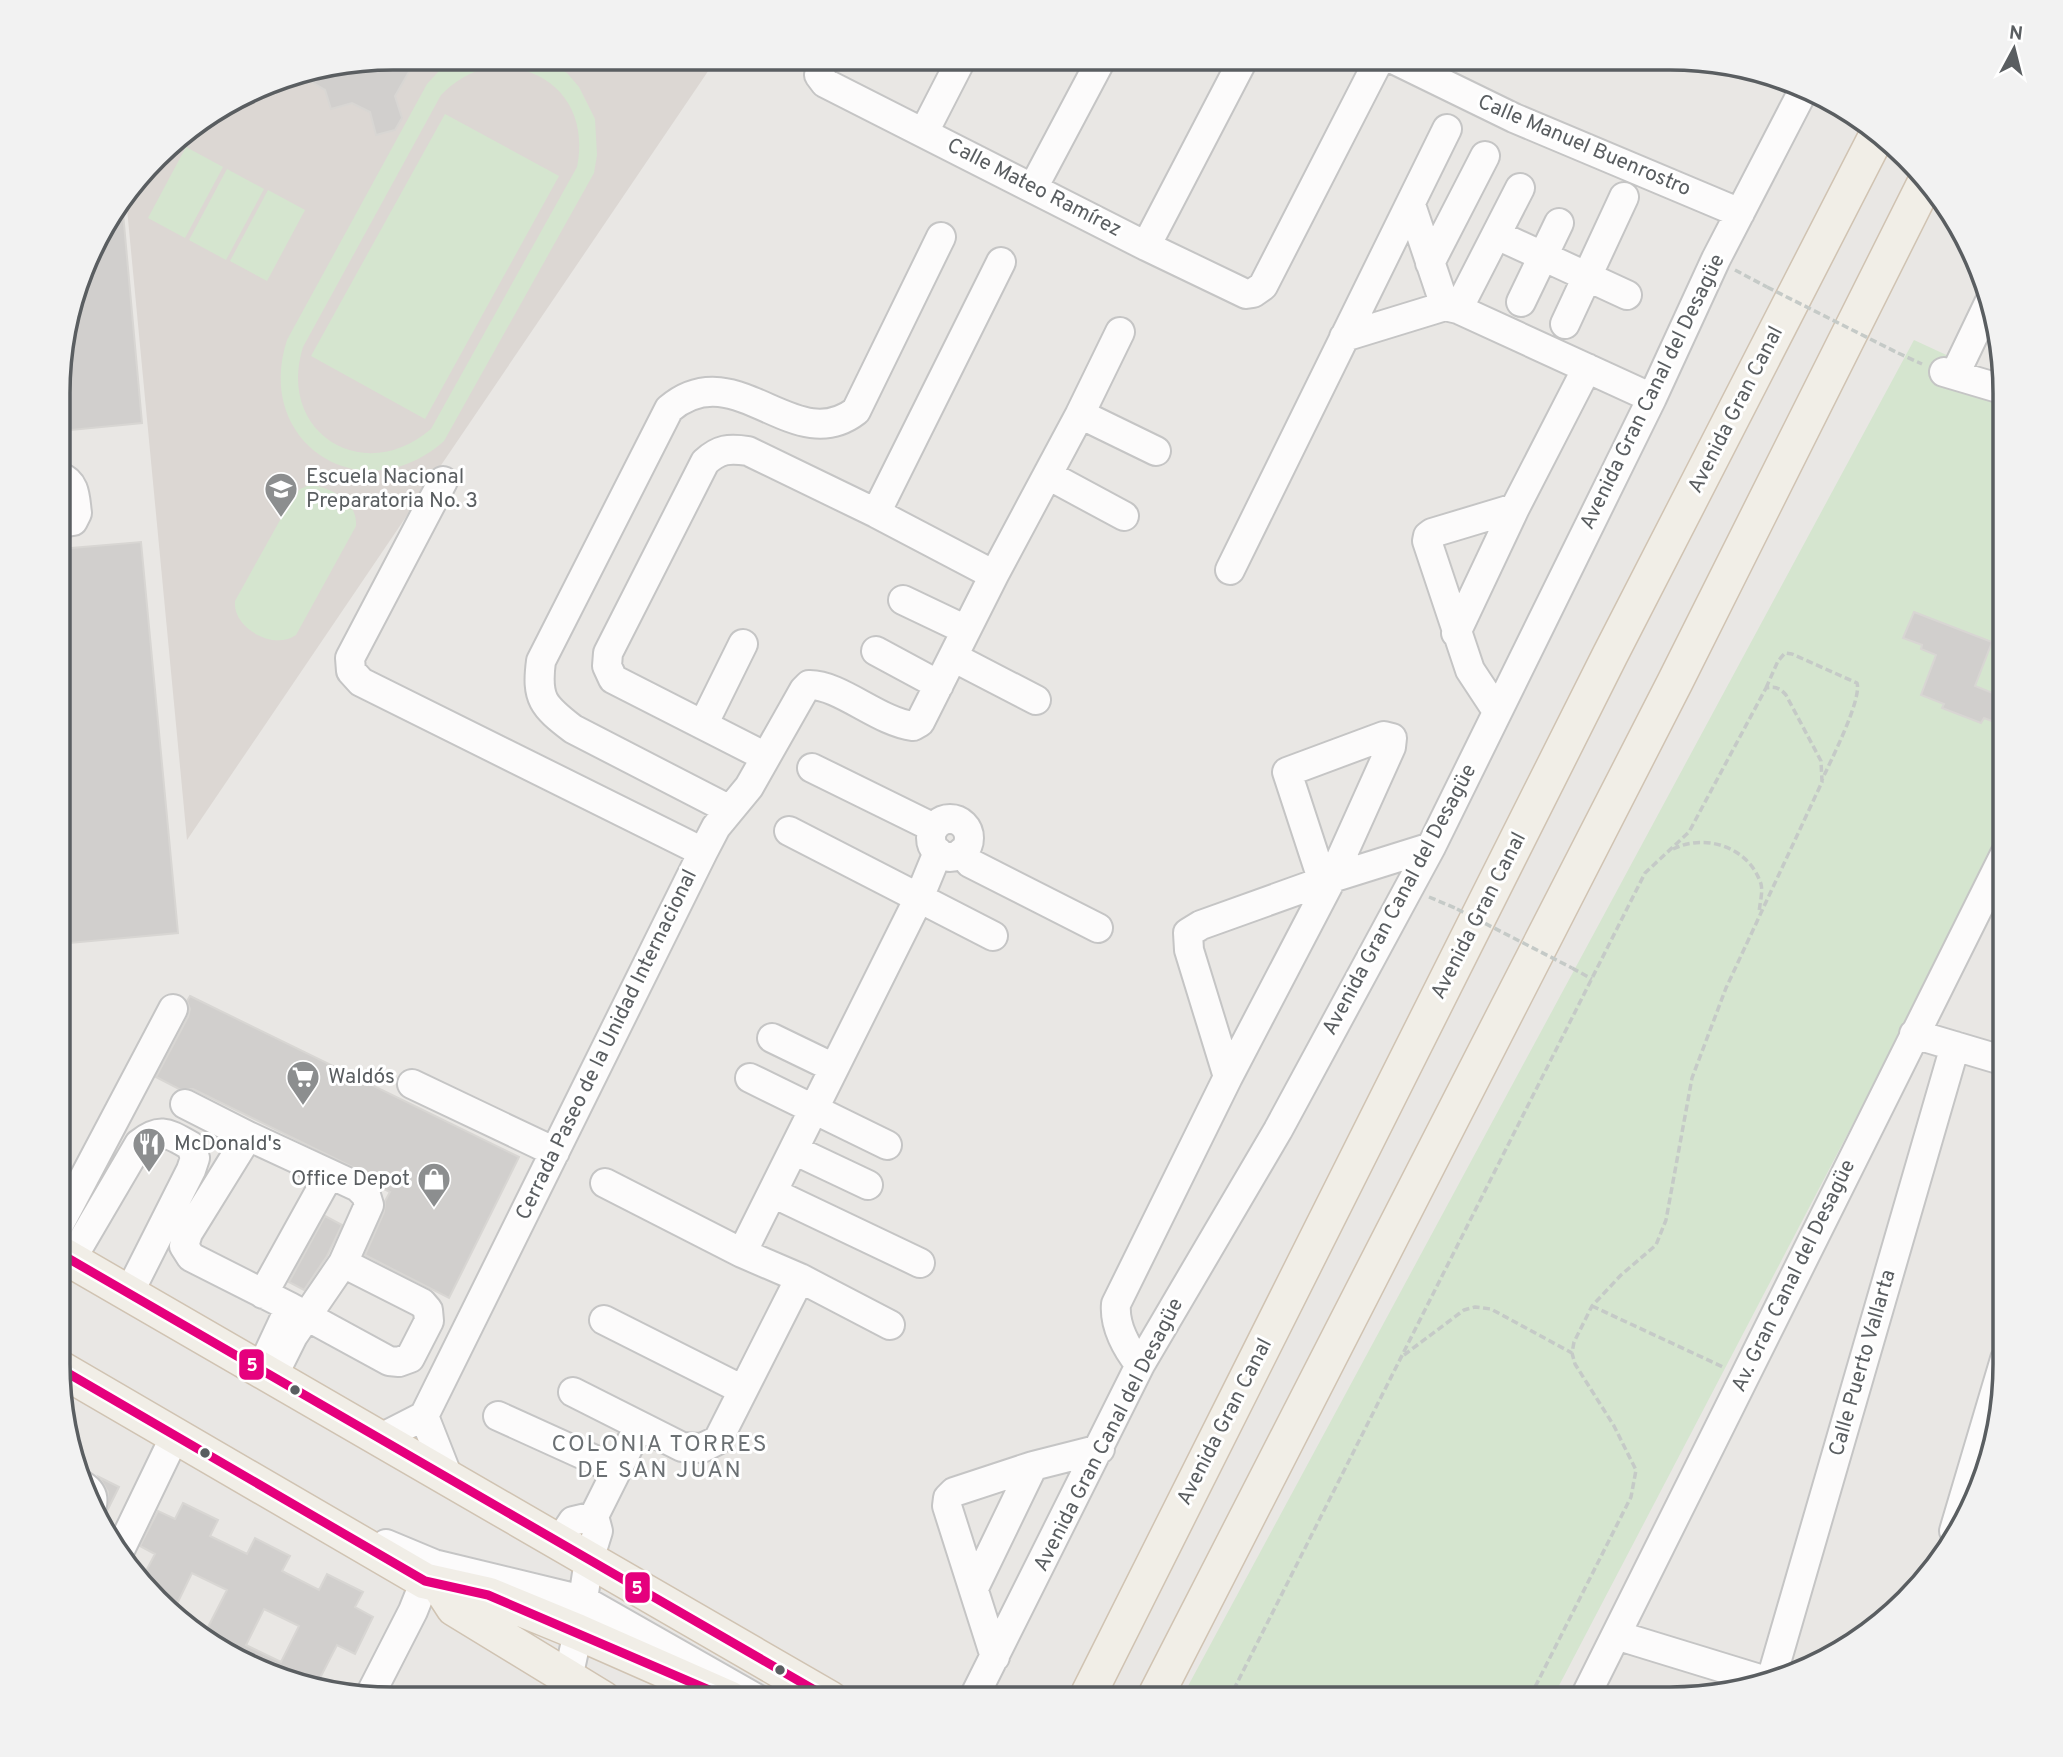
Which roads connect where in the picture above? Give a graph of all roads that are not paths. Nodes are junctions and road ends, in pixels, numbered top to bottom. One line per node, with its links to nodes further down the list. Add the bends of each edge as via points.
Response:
1 (822, 70): 9 (street, Calle Mateo Ramírez, via 825,83)
2 (956, 70): 9 (street)
3 (1096, 70): 12 (street)
4 (1238, 70): 21 (street)
5 (1374, 70): 21 (street, Calle Mateo Ramírez, via 1263,286 1253,293 1239,292)
6 (1416, 70): 17 (street, Calle Manuel Buenrostro, via 1514,118)
7 (1800, 98): 17 (street, Avenida Gran Canal del Desagüe)
8 (1447, 128): 16 (street)
9 (924, 132): 12 (street, Calle Mateo Ramírez)
10 (1873, 142): 136 (main road, Avenida Gran Canal, via 1610,655)
11 (1485, 156): 24 (street)
12 (1033, 188): 21 (street, Calle Mateo Ramírez)
13 (1520, 188): 19 (street)
14 (1921, 191): 137 (main road)
15 (1624, 197): 25 (street)
16 (1411, 205): 24 (street); 32 (street)
17 (1740, 213): 35 (street, Avenida Gran Canal del Desagüe)
18 (1559, 223): 22 (street)
19 (1497, 235): 22 (street); 28 (street)
20 (941, 237): 59 (street, via 856,411 845,419 833,424 802,422 734,393 695,393 669,409 541,661 542,701 556,716)
21 (1146, 246)
22 (1543, 258): 25 (street); 27 (street)
23 (1001, 262): 42 (street)
24 (1430, 263): 28 (street)
25 (1587, 277): 26 (street); 30 (street)
26 (1628, 295)
27 (1521, 302)
28 (1452, 307): 32 (street); 33 (street)
29 (1983, 314): 34 (street, via 1949,373)
30 (1565, 324)
31 (1120, 332): 36 (street)
32 (1344, 337): 45 (street)
33 (1587, 368): 35 (street); 41 (street)
34 (1993, 387)
35 (1652, 398): 55 (street, Avenida Gran Canal del Desagüe)
36 (1080, 414): 37 (street); 38 (street)
37 (1156, 451)
38 (1048, 475): 43 (street); 46 (street)
39 (443, 481): 63 (street, via 349,658 351,671 361,682)
40 (70, 483): 44 (street, via 77,513)
41 (1515, 508): 49 (street); 49 (street, via 1428,536)
42 (876, 513): 46 (street); 56 (street, via 748,451 730,448 705,462 608,653 607,666 612,679)
43 (1124, 516)
44 (70, 521)
45 (1230, 570)
46 (994, 575): 48 (street)
47 (903, 600): 48 (street)
48 (966, 631): 52 (street)
49 (1456, 634): 55 (street, via 1470,670)
50 (743, 644): 56 (street)
51 (876, 651): 53 (street)
52 (953, 657): 53 (street); 54 (street)
53 (939, 685): 57 (street, Cerrada Paseo de la Unidad Internacional, via 913,726 809,685)
54 (1036, 700)
55 (1497, 711): 62 (street, Avenida Gran Canal del Desagüe)
56 (703, 725): 57 (street)
57 (766, 757): 59 (street, Cerrada Paseo de la Unidad Internacional)
58 (812, 768): 61 (street)
59 (730, 810): 63 (street, Cerrada Paseo de la Unidad Internacional)
60 (789, 831): 66 (street)
61 (945, 844): 66 (street); 67 (street, via 970,863)
62 (1430, 847): 65 (street); 102 (street, Avenida Gran Canal del Desagüe, via 1278,1130)
63 (703, 852): 83 (street, Cerrada Paseo de la Unidad Internacional)
64 (1993, 878): 70 (street, Av. Gran Canal del Desagüe)
65 (1327, 880): 65 (street, via 1287,772 1388,736 1391,747); 75 (street); 75 (street, via 1188,933 1189,950)
66 (919, 898): 68 (street); 74 (street)
67 (1098, 928)
68 (993, 936)
69 (173, 1009): 88 (street)
70 (1914, 1034): 72 (street); 124 (street, Av. Gran Canal del Desagüe)
71 (772, 1038): 74 (street)
72 (1955, 1046): 73 (street); 126 (street, Calle Puerto Vallarta)
73 (1993, 1057)
74 (834, 1068): 79 (street)
75 (1228, 1077): 102 (street, via 1116,1304 1127,1349)
76 (750, 1078): 79 (street)
77 (412, 1084): 83 (street)
78 (185, 1104): 80 (street)
79 (813, 1108): 81 (street); 82 (street)
80 (248, 1136): 84 (street); 97 (street, via 184,1246 191,1257)
81 (887, 1145)
82 (794, 1150): 86 (street); 87 (street)
83 (555, 1152): 108 (street, Cerrada Paseo de la Unidad Internacional)
84 (329, 1175): 91 (street, via 358,1187 369,1205); 97 (street)
85 (605, 1183): 90 (street)
86 (868, 1185)
87 (773, 1193): 90 (street); 92 (street)
88 (70, 1204)
89 (70, 1251): 96 (street, via 139,1144 151,1134 166,1132 191,1146 195,1158 191,1170)
90 (742, 1253): 95 (street)
91 (343, 1263): 98 (street); 98 (street, via 428,1310 429,1321 410,1358 389,1361)
92 (920, 1263)
93 (70, 1265): 96 (main road)
94 (70, 1266): 123 (street)
95 (800, 1278): 100 (street); 105 (street)
96 (129, 1293): 103 (main road)
97 (263, 1294): 98 (street)
98 (298, 1311): 103 (street)
99 (604, 1320): 105 (street)
100 (890, 1325)
101 (70, 1363): 123 (street, via 376,1539 434,1564)
102 (1140, 1365): 113 (street, Avenida Gran Canal del Desagüe)
103 (267, 1372): 112 (main road)
104 (71, 1375): 111 (main road)
105 (743, 1390): 110 (street, via 718,1440 702,1448 682,1447)
106 (573, 1392): 110 (street)
107 (1989, 1413): 117 (street)
108 (424, 1416): 112 (street); 116 (street)
109 (498, 1416): 115 (street)
110 (639, 1426): 115 (street)
111 (175, 1436): 119 (street); 121 (main road)
112 (379, 1439): 116 (main road)
113 (1100, 1449): 114 (street); 125 (street, Avenida Gran Canal del Desagüe)
114 (1032, 1466): 122 (street); 122 (street, via 948,1498)
115 (617, 1471): 118 (street)
116 (447, 1477): 120 (main road)
117 (1964, 1496)
118 (597, 1509): 120 (street, via 573,1521); 123 (street, via 598,1531)
119 (124, 1542)
120 (559, 1542): 123 (main road)
121 (432, 1583): 123 (main road, via 488,1595); 128 (main road, via 454,1608); 129 (street)
122 (974, 1588): 125 (street)
123 (584, 1591): 128 (street); 131 (main road); 132 (street); 133 (street); 134 (main road)
124 (1616, 1635): 127 (street); 138 (street, Av. Gran Canal del Desagüe)
125 (995, 1657): 135 (street, Avenida Gran Canal del Desagüe)
126 (1771, 1671)
127 (1752, 1676)
128 (568, 1678): 130 (main road)
129 (375, 1686)
130 (583, 1687)
131 (714, 1687)
132 (738, 1687)
133 (781, 1687)
134 (803, 1687)
135 (979, 1687)
136 (1092, 1687)
137 (1160, 1687)
138 (1590, 1687)

